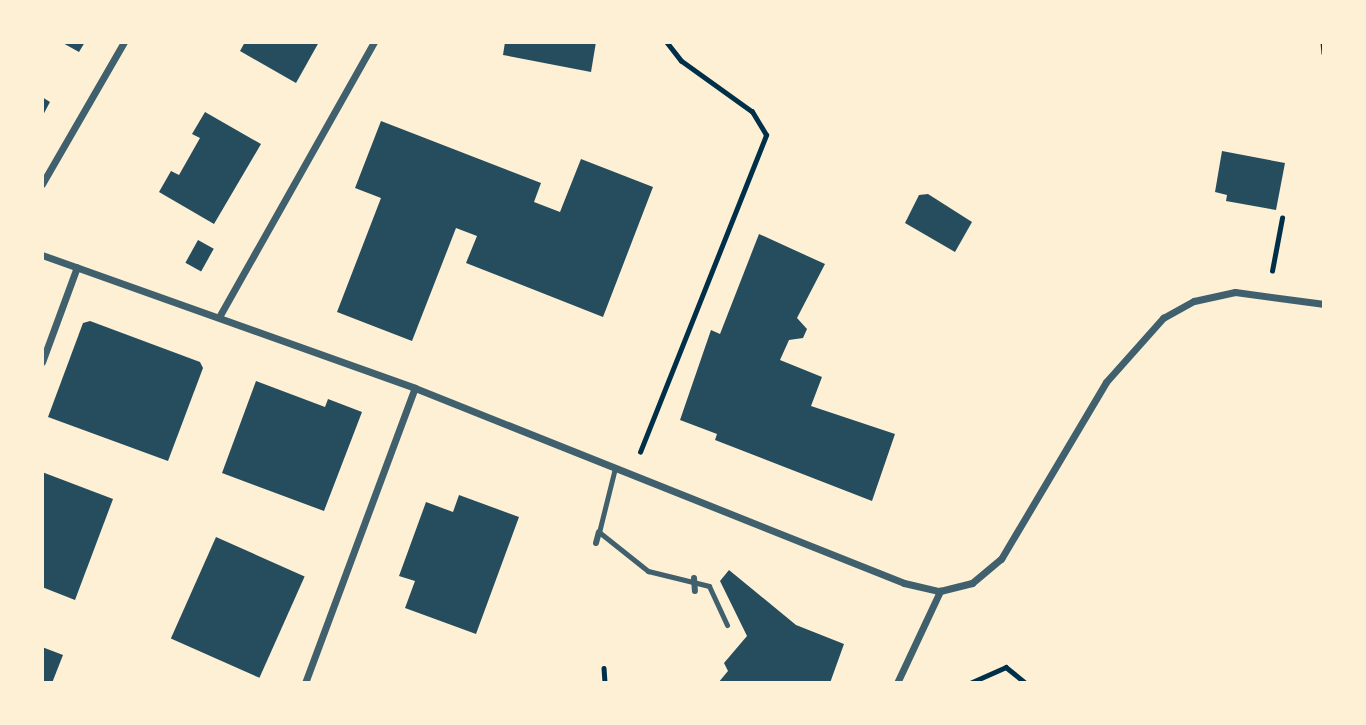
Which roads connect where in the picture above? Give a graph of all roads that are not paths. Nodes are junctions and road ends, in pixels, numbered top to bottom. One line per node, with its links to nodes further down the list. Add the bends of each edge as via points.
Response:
1 (124, 42): 3 (street)
2 (374, 42): 7 (street)
3 (42, 184)
4 (42, 255): 5 (street)
5 (77, 267): 7 (street); 8 (street)
6 (1324, 304): 15 (street, via 1235,292 1194,301 1163,318 1106,382 1001,559 972,583)
7 (219, 317): 9 (street)
8 (42, 362)
9 (415, 388): 10 (street); 17 (street)
10 (615, 468): 11 (lane); 15 (street, via 904,583)
11 (599, 532): 12 (street); 13 (lane, via 648,571)
12 (596, 543)
13 (694, 578): 14 (street); 16 (lane, via 709,586)
14 (695, 591)
15 (940, 591): 18 (street)
16 (727, 625)
17 (305, 683)
18 (897, 683)

